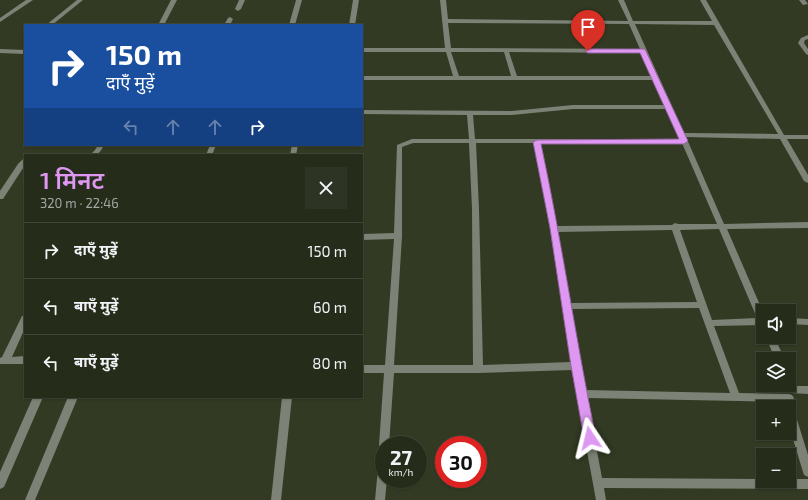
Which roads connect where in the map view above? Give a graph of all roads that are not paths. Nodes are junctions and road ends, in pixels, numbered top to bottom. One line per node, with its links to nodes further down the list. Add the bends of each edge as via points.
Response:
1 (30, 0): 12 (street)
2 (80, 0): 16 (street)
3 (174, 0): 17 (street)
4 (242, 0): 10 (street)
5 (299, 0): 19 (street)
6 (356, 0): 20 (street)
7 (444, 0): 13 (street)
8 (620, 0): 14 (street)
9 (703, 0): 15 (street)
10 (238, 9)
11 (230, 19): 18 (street)
12 (0, 20)
13 (445, 21): 14 (street); 24 (street)
14 (630, 22): 15 (street); 27 (street)
15 (716, 23): 38 (street)
16 (50, 24)
17 (162, 24)
18 (228, 24)
19 (292, 24)
20 (352, 24)
21 (808, 38): 30 (street, via 802,39 801,43)
22 (24, 46): 28 (street)
23 (363, 50): 24 (street)
24 (448, 50): 25 (street); 32 (street)
25 (506, 50): 27 (street); 33 (street)
26 (0, 51): 28 (street)
27 (643, 51): 34 (street)
28 (16, 52): 29 (street)
29 (24, 52)
30 (808, 53)
31 (363, 78): 32 (street)
32 (457, 78): 33 (street)
33 (515, 78): 34 (street)
34 (655, 78): 35 (street)
35 (668, 107): 37 (street, via 573,107 512,113); 40 (street)
36 (363, 112): 37 (street)
37 (470, 113): 41 (street)
38 (782, 136): 39 (street); 40 (street); 46 (street)
39 (808, 137)
40 (683, 138): 42 (street); 48 (street)
41 (473, 141): 42 (street); 52 (street, via 412,141 399,146); 67 (street)
42 (537, 142): 51 (street)
43 (100, 146): 44 (street)
44 (94, 154)
45 (24, 162): 47 (street)
46 (808, 181)
47 (0, 197)
48 (721, 225): 49 (street); 50 (street); 55 (street)
49 (808, 225)
50 (675, 226): 51 (street); 54 (street)
51 (554, 228): 56 (street)
52 (398, 236): 53 (street); 66 (street)
53 (363, 237)
54 (703, 305): 56 (street); 61 (street)
55 (756, 305)
56 (567, 306): 64 (street)
57 (24, 320): 63 (street)
58 (756, 321): 61 (street)
59 (796, 322): 60 (street)
60 (808, 322)
61 (709, 323): 70 (street)
62 (24, 360): 63 (street)
63 (3, 361)
64 (576, 366): 67 (street); 69 (street)
65 (363, 369): 66 (street)
66 (390, 369): 67 (street); 76 (street)
67 (478, 369)
68 (808, 390): 74 (street)
69 (582, 394): 70 (street); 78 (street)
70 (736, 397): 74 (street)
71 (38, 398): 79 (street)
72 (73, 398): 82 (street)
73 (287, 398): 83 (street)
74 (790, 398)
75 (796, 433): 77 (street)
76 (385, 436)
77 (808, 472)
78 (598, 482): 80 (street); 85 (street)
79 (0, 484)
80 (808, 484)
81 (381, 488): 84 (street)
82 (30, 500)
83 (276, 500)
84 (380, 500)
85 (601, 500)

